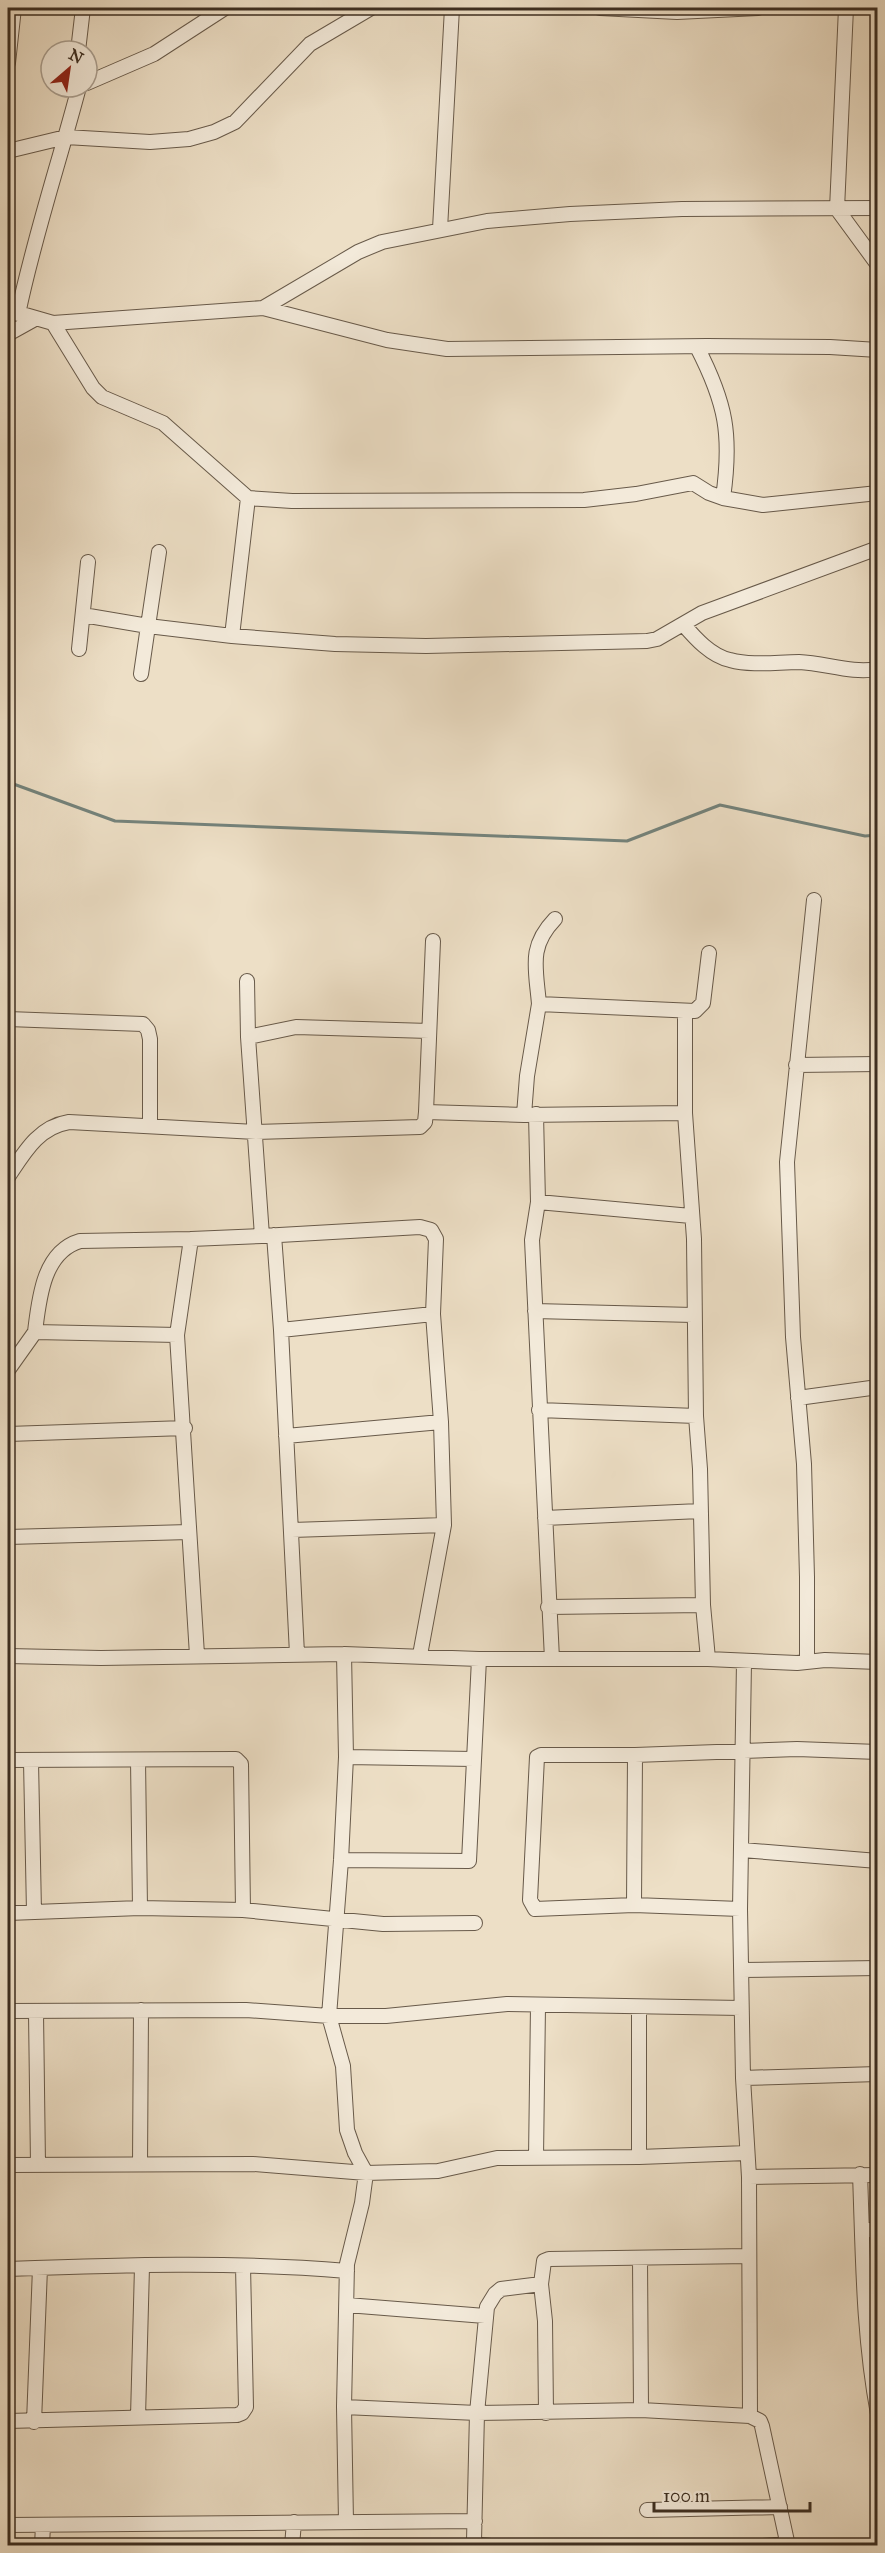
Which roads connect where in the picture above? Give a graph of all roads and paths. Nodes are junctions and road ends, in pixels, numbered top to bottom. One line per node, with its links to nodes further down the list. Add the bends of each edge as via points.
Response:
1 (14, 8): 10 (street)
2 (83, 8): 9 (street)
3 (225, 8): 11 (street, via 154,54)
4 (371, 8): 13 (street, via 310,44 234,122 214,132 189,139 150,142)
5 (452, 8): 18 (street)
6 (600, 8): 7 (street, via 677,12)
7 (758, 8)
8 (846, 8): 17 (street)
9 (79, 39)
10 (8, 63)
11 (99, 78)
12 (76, 99): 13 (street)
13 (66, 137): 15 (street); 21 (street)
14 (8, 146): 15 (street)
15 (8, 151)
16 (878, 208): 17 (street)
17 (837, 209): 18 (street, via 570,214); 19 (street)
18 (440, 229): 20 (street, via 382,242 358,252)
19 (878, 264)
20 (263, 308): 23 (street); 25 (street, via 387,340 447,349)
21 (13, 312): 22 (street)
22 (35, 319): 23 (street); 24 (street)
23 (53, 323): 28 (street, via 102,397 163,423)
24 (8, 334)
25 (697, 347): 26 (street); 29 (street, via 724,411 728,443)
26 (878, 350)
27 (878, 493): 29 (street, via 763,505)
28 (248, 498): 29 (street, via 576,500 693,483); 36 (street)
29 (723, 498)
30 (878, 549): 34 (street, via 709,610)
31 (159, 552): 35 (street)
32 (88, 562): 33 (street)
33 (84, 615): 35 (street); 37 (street)
34 (683, 624): 36 (street, via 647,641 426,646); 38 (street, via 697,641 728,660)
35 (148, 626): 36 (street); 39 (street)
36 (232, 636)
37 (79, 649)
38 (878, 669)
39 (141, 674)
40 (814, 900): 51 (street)
41 (555, 919): 45 (street, via 541,935 536,951)
42 (433, 940): 48 (street)
43 (709, 953): 46 (street, via 702,1006)
44 (247, 981): 49 (street)
45 (539, 1004): 46 (street); 54 (street, via 526,1076)
46 (685, 1012): 53 (street)
47 (8, 1019): 55 (street, via 143,1024 150,1039)
48 (429, 1031): 49 (street, via 296,1027); 52 (street)
49 (248, 1037): 56 (street)
50 (878, 1064): 51 (street)
51 (796, 1065): 70 (street, via 787,1162)
52 (426, 1112): 54 (street); 56 (street, via 422,1126 416,1128)
53 (685, 1113): 54 (street); 59 (street)
54 (530, 1114): 58 (street)
55 (150, 1125): 56 (street); 57 (street, via 59,1124 34,1140)
56 (256, 1132): 60 (street)
57 (8, 1177)
58 (538, 1202): 59 (street); 62 (street, via 532,1240)
59 (691, 1216): 64 (street)
60 (268, 1235): 61 (street); 63 (street, via 420,1227 431,1230 436,1239); 65 (street)
61 (191, 1239): 66 (street, via 80,1240 70,1244 56,1257 46,1278 39,1297); 67 (street)
62 (535, 1311): 64 (street); 71 (street)
63 (433, 1314): 65 (street); 73 (street)
64 (693, 1315): 72 (street)
65 (281, 1330): 76 (street)
66 (35, 1332): 67 (street); 68 (street)
67 (177, 1335): 74 (street)
68 (8, 1370)
69 (878, 1387): 70 (street)
70 (798, 1398): 94 (street, via 805,1486)
71 (539, 1410): 72 (street); 78 (street)
72 (696, 1416): 77 (street)
73 (441, 1422): 76 (street); 79 (street)
74 (185, 1428): 75 (street); 81 (street)
75 (8, 1434)
76 (286, 1436): 80 (street)
77 (700, 1510): 78 (street); 83 (street)
78 (545, 1518): 84 (street)
79 (444, 1525): 80 (street); 88 (street)
80 (292, 1530): 85 (street)
81 (189, 1532): 82 (street); 87 (street)
82 (8, 1537)
83 (703, 1605): 84 (street); 92 (street)
84 (548, 1607): 91 (street)
85 (297, 1654): 86 (street); 87 (street)
86 (344, 1654): 88 (street); 99 (street)
87 (197, 1655): 89 (street)
88 (420, 1655): 90 (street)
89 (8, 1656)
90 (479, 1659): 91 (street); 100 (street)
91 (552, 1659): 92 (street)
92 (708, 1659): 93 (street)
93 (744, 1662): 94 (street); 96 (street)
94 (807, 1662): 95 (street)
95 (878, 1662)
96 (743, 1752): 97 (street); 98 (street); 104 (street)
97 (878, 1752)
98 (634, 1755): 107 (street); 107 (street, via 537,1757 530,1900 535,1909 542,1910)
99 (346, 1758): 100 (street); 105 (street)
100 (474, 1759): 105 (street, via 469,1861)
101 (8, 1760): 103 (street)
102 (138, 1760): 103 (street); 108 (street); 110 (street, via 239,1761)
103 (32, 1761): 112 (street)
104 (742, 1850): 106 (street); 109 (street)
105 (341, 1860): 113 (street)
106 (878, 1862)
107 (634, 1905): 109 (street)
108 (140, 1908): 110 (street); 112 (street)
109 (740, 1909): 116 (street)
110 (243, 1910): 113 (street)
111 (8, 1912): 112 (street)
112 (34, 1912)
113 (335, 1920): 114 (street); 123 (street)
114 (475, 1923)
115 (878, 1968): 116 (street)
116 (742, 1970): 119 (street)
117 (538, 2006): 118 (street); 123 (street, via 507,2004 428,2014); 128 (street)
118 (639, 2007): 119 (street); 127 (street)
119 (741, 2008): 125 (street)
120 (141, 2010): 122 (street); 123 (street, via 246,2010); 129 (street)
121 (8, 2012): 122 (street)
122 (36, 2012): 131 (street)
123 (329, 2016): 132 (street, via 343,2066 347,2130)
124 (878, 2074): 125 (street)
125 (743, 2078): 126 (street)
126 (747, 2153): 127 (street); 135 (street)
127 (639, 2157): 128 (street)
128 (536, 2158): 132 (street, via 497,2158 438,2171)
129 (140, 2164): 131 (street); 132 (street, via 253,2164)
130 (8, 2165): 131 (street)
131 (38, 2165)
132 (366, 2173): 144 (street)
133 (860, 2174): 134 (street); 135 (street); 136 (street)
134 (878, 2175)
135 (749, 2177): 138 (street)
136 (862, 2229): 137 (street); 148 (street)
137 (878, 2231)
138 (749, 2256): 139 (street); 154 (street)
139 (640, 2258): 145 (street, via 549,2259 542,2266); 150 (street)
140 (243, 2266): 141 (street); 144 (street); 155 (street, via 246,2407 242,2413)
141 (142, 2267): 142 (street); 155 (street)
142 (40, 2268): 143 (street); 157 (street)
143 (8, 2269)
144 (347, 2271): 146 (street)
145 (541, 2284): 147 (street, via 501,2289); 152 (street)
146 (346, 2305): 147 (street); 149 (street)
147 (485, 2316): 151 (street)
148 (872, 2321): 153 (street, via 871,2378)
149 (344, 2407): 151 (street); 162 (street)
150 (641, 2410): 152 (street); 154 (street)
151 (477, 2413): 152 (street); 160 (street)
152 (546, 2413)
153 (878, 2414)
154 (750, 2416): 158 (street, via 762,2426)
155 (138, 2417): 157 (street)
156 (8, 2421): 157 (street)
157 (34, 2422)
158 (780, 2507): 159 (street); 165 (street)
159 (647, 2510)
160 (475, 2521): 162 (street); 168 (street, via 474,2541)
161 (294, 2522): 162 (street); 164 (street); 167 (street)
162 (346, 2522)
163 (8, 2525): 164 (street)
164 (43, 2525): 166 (street)
165 (788, 2545): 169 (street)
166 (42, 2546)
167 (292, 2546)
168 (491, 2546)
169 (761, 2546)

